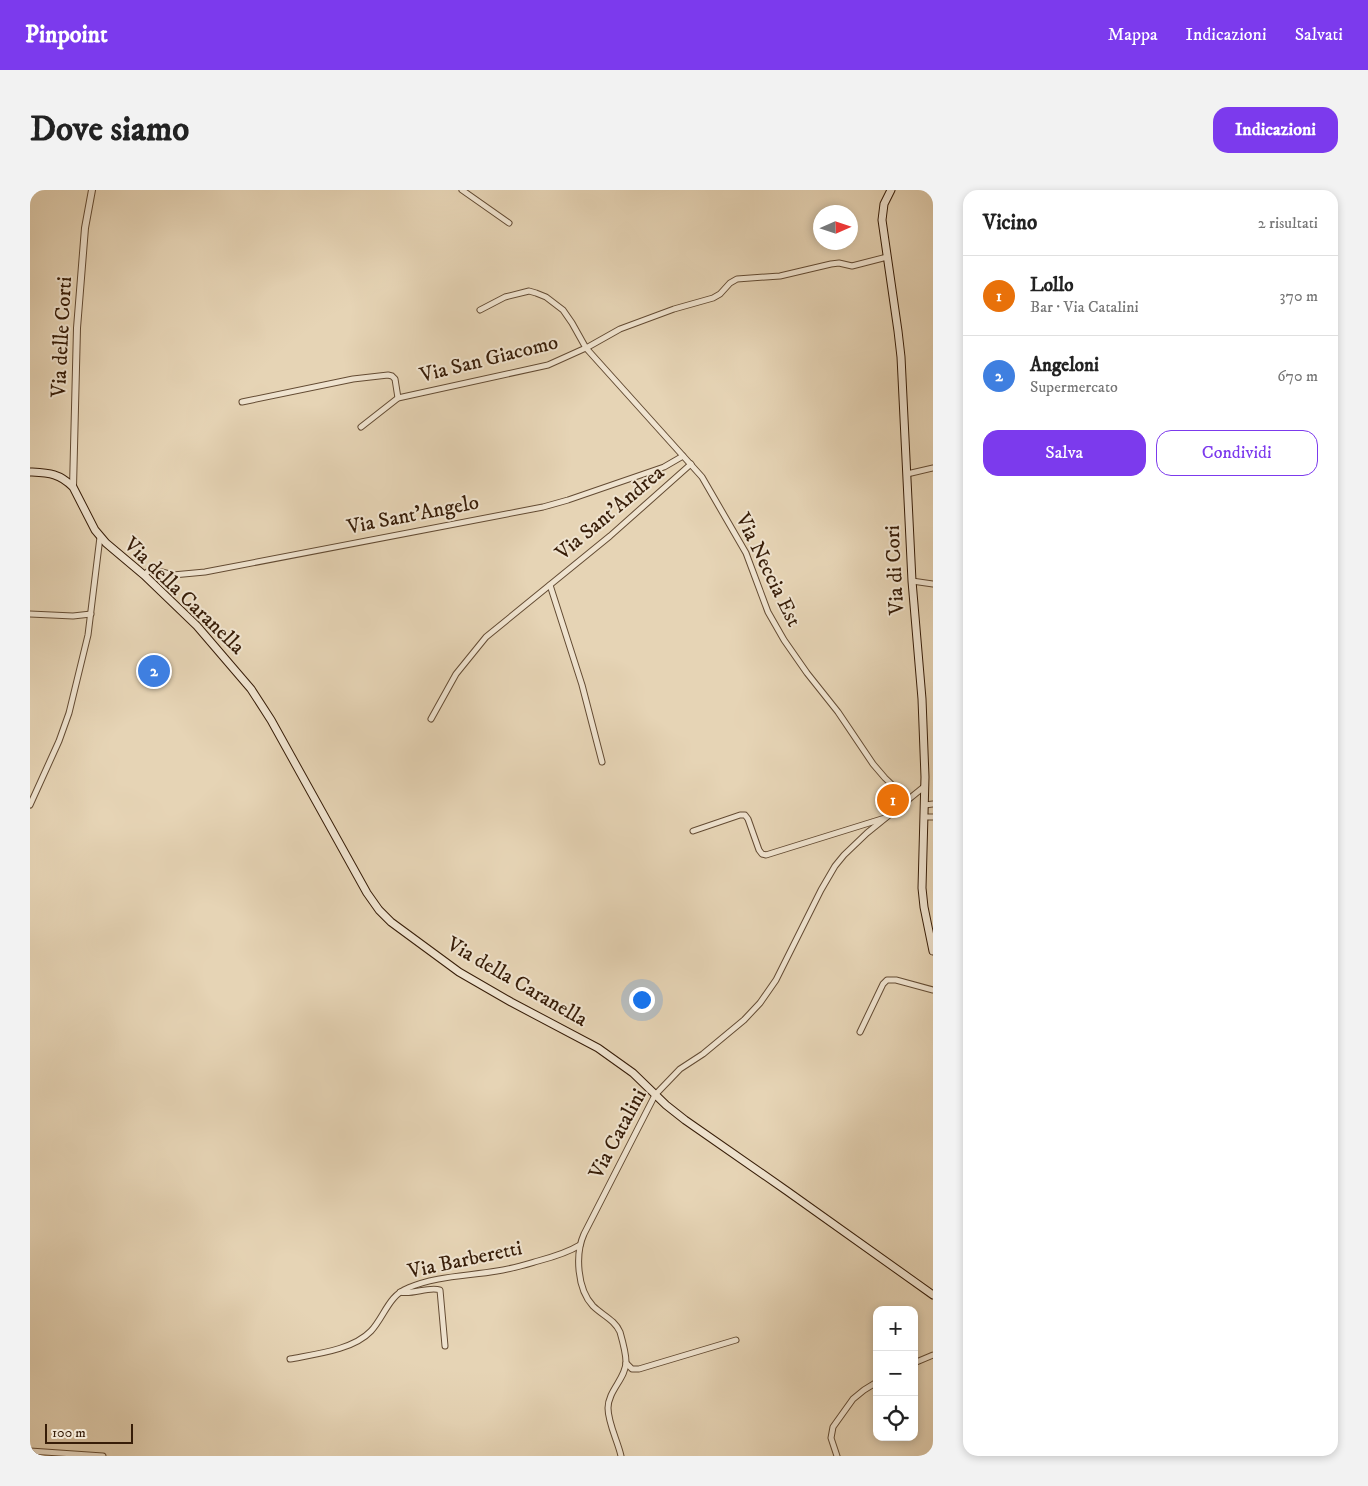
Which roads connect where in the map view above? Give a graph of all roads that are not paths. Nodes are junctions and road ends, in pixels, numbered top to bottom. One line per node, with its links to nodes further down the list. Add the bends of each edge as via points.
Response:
1 (92, 190): 16 (street, Via delle Corti, via 85,228 77,328)
2 (462, 190): 4 (street)
3 (891, 190): 5 (main road, Via di Cori, via 882,215)
4 (509, 223)
5 (887, 257): 7 (street, Via San Giacomo, via 854,265 831,264 780,276 737,278 713,298 626,327); 15 (main road, Via di Cori, via 900,346)
6 (480, 310): 7 (street, Via Neccia Est, via 515,294 536,293 563,310)
7 (586, 348): 8 (street, Via San Giacomo, via 548,365); 11 (street, Via Neccia Est)
8 (398, 398): 9 (street, Via San Giacomo, via 395,378 388,376 353,379); 10 (street, Via San Giacomo)
9 (242, 402)
10 (361, 427)
11 (683, 456): 12 (street, Via Neccia Est); 18 (street, Via Sant'Angelo, via 664,467 543,507 204,572 171,575 151,569)
12 (691, 464): 21 (street, Via Sant'Andrea); 27 (street, Via Neccia Est, via 744,549 768,612 784,640 873,764)
13 (933, 468): 15 (street)
14 (30, 472): 16 (main road, via 54,474)
15 (907, 474): 19 (main road, Via di Cori)
16 (73, 487): 17 (main road, Via della Caranella)
17 (100, 537): 18 (main road, Via della Caranella); 23 (street)
18 (144, 575): 38 (main road, Via della Caranella, via 204,633 256,696 367,893 384,915 464,976 607,1054)
19 (912, 581): 20 (street); 26 (main road, Via di Cori)
20 (933, 584)
21 (550, 585): 24 (street, Via Sant'Andrea, via 483,641 456,674); 25 (street, Via Sant'Andrea, via 582,685)
22 (30, 614): 23 (street)
23 (91, 614): 30 (street, via 66,721)
24 (431, 719)
25 (602, 762)
26 (926, 786): 27 (street, Via Catalini); 29 (main road, Via di Cori)
27 (908, 800): 31 (street, Via Catalini)
28 (933, 804): 29 (street)
29 (925, 805): 32 (main road, Via di Cori)
30 (30, 806)
31 (888, 817): 34 (street, via 766,854 759,850 745,815); 38 (street, Via Catalini, via 833,869 763,999 747,1017)
32 (924, 817): 33 (street); 35 (main road, Via di Cori, via 922,894)
33 (933, 817)
34 (693, 831)
35 (933, 951)
36 (933, 990): 37 (street, via 887,980)
37 (860, 1032)
38 (655, 1094): 39 (street, Via Catalini); 41 (main road, Via della Caranella, via 685,1120)
39 (580, 1244): 40 (street, Via Barberetti, via 568,1252 501,1271 435,1280); 47 (street, Via Catalini, via 579,1265 584,1293 593,1306 618,1328)
40 (400, 1292): 43 (street, via 440,1290); 45 (street, Via Barberetti, via 373,1329 360,1340 326,1352)
41 (933, 1295)
42 (736, 1340): 47 (street, via 639,1369)
43 (445, 1346)
44 (933, 1355): 46 (street)
45 (290, 1359)
46 (918, 1361)
47 (626, 1363): 51 (street, via 608,1408)
48 (873, 1384): 52 (street, via 851,1401 833,1427 831,1437)
49 (30, 1452): 50 (street)
50 (103, 1456)
51 (622, 1456)
52 (837, 1456)

